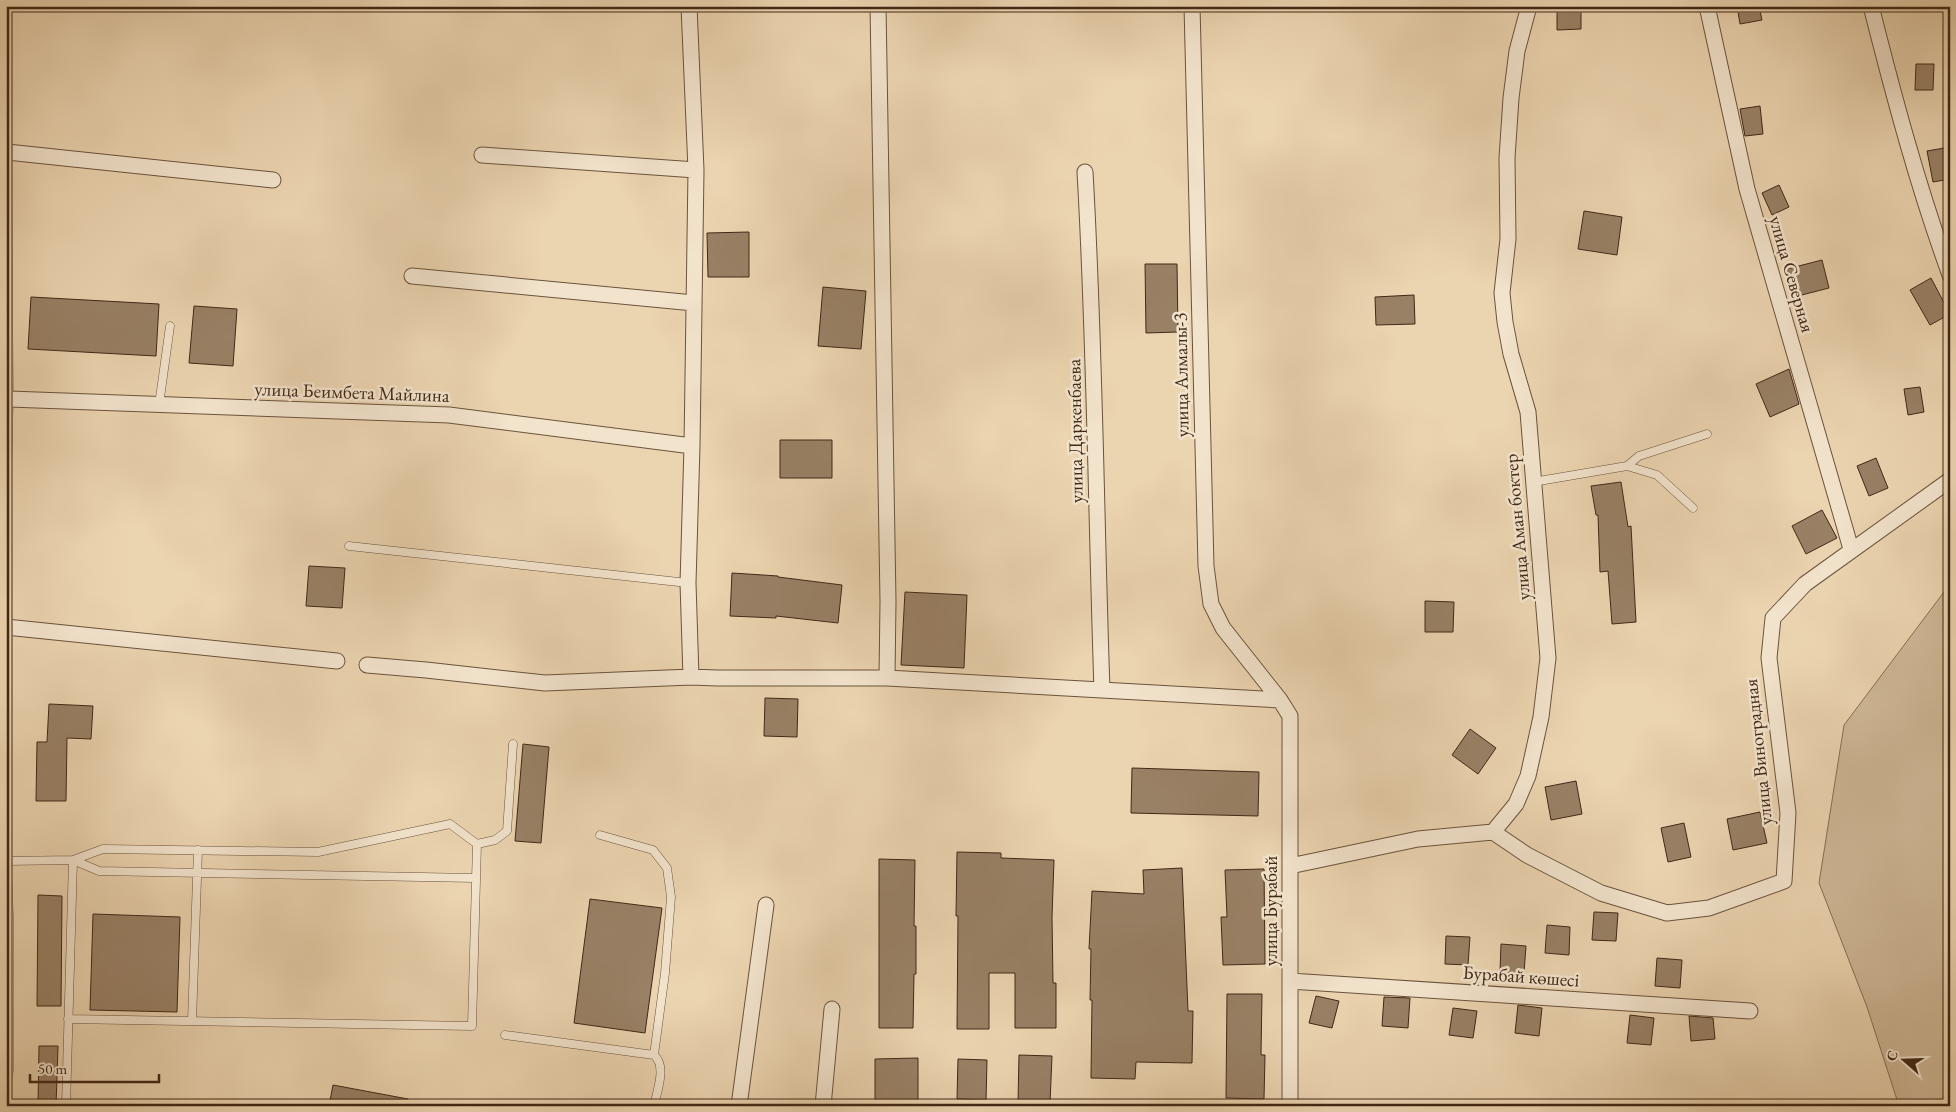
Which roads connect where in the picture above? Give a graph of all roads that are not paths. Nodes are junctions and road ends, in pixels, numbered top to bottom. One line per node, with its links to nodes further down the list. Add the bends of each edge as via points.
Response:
1 (689, 6): 10 (street)
2 (878, 6): 33 (street)
3 (1192, 6): 35 (street, улица Алмалы-3, via 1208,585 1211,604 1224,628)
4 (1528, 6): 23 (street, улица Аман боктер, via 1517,51 1511,98 1507,158 1508,239 1502,293 1511,354 1528,412)
5 (1707, 6): 27 (street, улица Северная, via 1747,189)
6 (1871, 6): 13 (street, via 1898,111)
7 (6, 147): 8 (lane)
8 (7, 152): 12 (street); 17 (lane)
9 (482, 155): 10 (street)
10 (696, 170): 15 (street)
11 (1085, 172): 34 (street, улица Даркенбаева)
12 (273, 180)
13 (1950, 275)
14 (412, 276): 15 (street)
15 (694, 303): 20 (street)
16 (170, 326): 18 (lane)
17 (9, 399): 18 (street, улица Беимбета Майлина); 25 (lane)
18 (159, 405): 20 (street, улица Беимбета Майлина, via 449,415)
19 (1707, 434): 21 (lane, via 1639,456)
20 (692, 446): 28 (street)
21 (1627, 466): 23 (lane); 24 (lane, via 1657,475)
22 (1950, 480): 27 (street, улица Виноградная)
23 (1533, 482): 38 (street, улица Аман боктер, via 1548,658 1545,690 1528,776 1516,804)
24 (1693, 508)
25 (6, 526)
26 (349, 546): 28 (lane)
27 (1851, 549): 38 (street, улица Виноградная, via 1805,584 1773,618 1769,658 1788,813 1784,881 1709,908 1667,913 1601,893 1527,855)
28 (688, 583): 32 (street)
29 (6, 627): 30 (street)
30 (337, 661)
31 (367, 665): 32 (street, via 545,683)
32 (691, 677): 33 (street)
33 (887, 678): 34 (street)
34 (1102, 690): 35 (street)
35 (1280, 700): 36 (street, улица Алмалы-3)
36 (1290, 716): 45 (street, улица Бурабай)
37 (513, 744): 41 (lane, via 507,831 495,840)
38 (1493, 832): 45 (street, via 1418,840)
39 (600, 835): 56 (lane, via 653,850 667,868 671,897)
40 (6, 842): 44 (lane)
41 (477, 844): 42 (lane, via 450,824 318,852); 47 (lane)
42 (198, 850): 43 (lane, via 103,849); 46 (lane)
43 (73, 860): 44 (lane); 46 (lane, via 99,871); 53 (lane)
44 (7, 861): 49 (lane)
45 (1290, 866): 50 (street, улица Бурабай)
46 (196, 872): 47 (lane); 54 (lane)
47 (476, 878): 54 (lane, via 472,1026)
48 (766, 905): 60 (street)
49 (8, 915): 57 (lane, via 9,1070)
50 (1290, 981): 52 (street, Бурабай көшесі); 62 (street, улица Бурабай)
51 (832, 1009): 61 (street)
52 (1750, 1012)
53 (68, 1019): 54 (lane); 58 (lane)
54 (192, 1021)
55 (505, 1035): 56 (lane)
56 (654, 1056): 59 (lane, via 659,1059 661,1067)
57 (6, 1091)
58 (66, 1106)
59 (654, 1106)
60 (740, 1106)
61 (823, 1106)
62 (1290, 1106)

